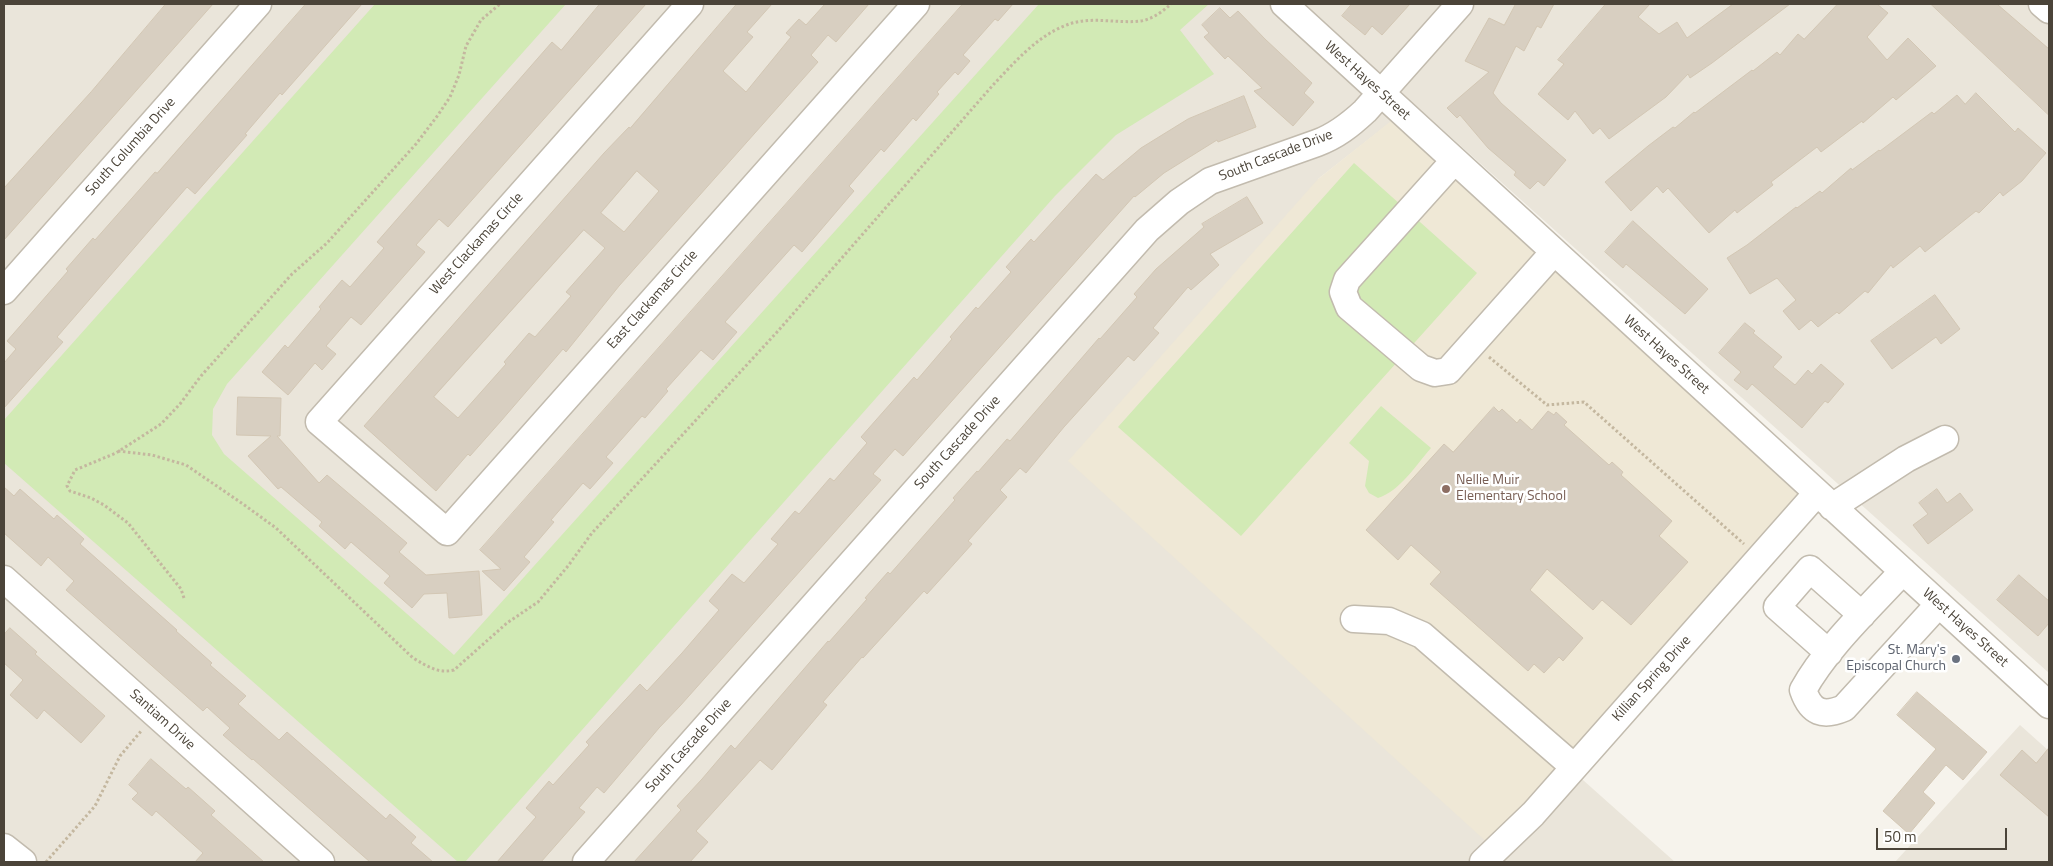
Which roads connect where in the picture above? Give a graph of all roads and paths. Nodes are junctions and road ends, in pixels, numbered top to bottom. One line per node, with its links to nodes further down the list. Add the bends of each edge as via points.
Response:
1 (258, 4): 13 (street, South Columbia Drive)
2 (500, 4): 16 (path, via 482,20 466,46 450,97 416,144 286,282 161,424)
3 (690, 4): 17 (street, West Clackamas Circle, via 320,422)
4 (916, 4): 17 (street, East Clackamas Circle, via 447,532)
5 (1171, 4): 16 (path, via 1142,21 1092,20 1064,26 1030,47 778,331 592,533 538,602 506,623 454,670 445,672 430,668 413,658 276,528 186,465 152,455)
6 (1284, 4): 10 (street, West Hayes Street)
7 (1460, 4): 10 (street, South Cascade Drive)
8 (2042, 4): 9 (street)
9 (2049, 10)
10 (1381, 94): 11 (street, West Hayes Street); 35 (street, South Cascade Drive, via 1365,112 1333,137 1210,181 1147,230)
11 (1454, 161): 12 (street, West Hayes Street); 14 (street, via 1347,280 1343,292 1348,307 1420,368 1435,373 1448,371)
12 (1554, 252): 14 (street); 18 (street, West Hayes Street)
13 (4, 291)
14 (1473, 344): 19 (path, via 1547,404 1584,402)
15 (1945, 439): 18 (street, Killian Spring Drive)
16 (118, 451): 22 (path, via 75,470 66,486 70,491 92,498 128,523 181,589)
17 (383, 477)
18 (1825, 500): 19 (street, Killian Spring Drive); 20 (street, West Hayes Street)
19 (1760, 558): 29 (street, Killian Spring Drive)
20 (1903, 571): 23 (street, West Hayes Street); 24 (street)
21 (4, 579): 28 (street, Santiam Drive)
22 (184, 598)
23 (1939, 604): 26 (street, via 1844,708 1830,714 1818,712 1806,699 1803,690); 27 (street, West Hayes Street)
24 (1862, 615): 26 (street); 26 (street, via 1810,569 1777,607)
25 (1354, 619): 29 (street, via 1389,621 1422,635)
26 (1829, 653)
27 (2049, 704)
28 (156, 714): 33 (path, via 120,756 95,806); 34 (street, Santiam Drive)
29 (1574, 767): 31 (street, Killian Spring Drive)
30 (4, 847): 32 (street)
31 (1494, 859)
32 (23, 862)
33 (46, 862)
34 (321, 862)
35 (586, 862)

